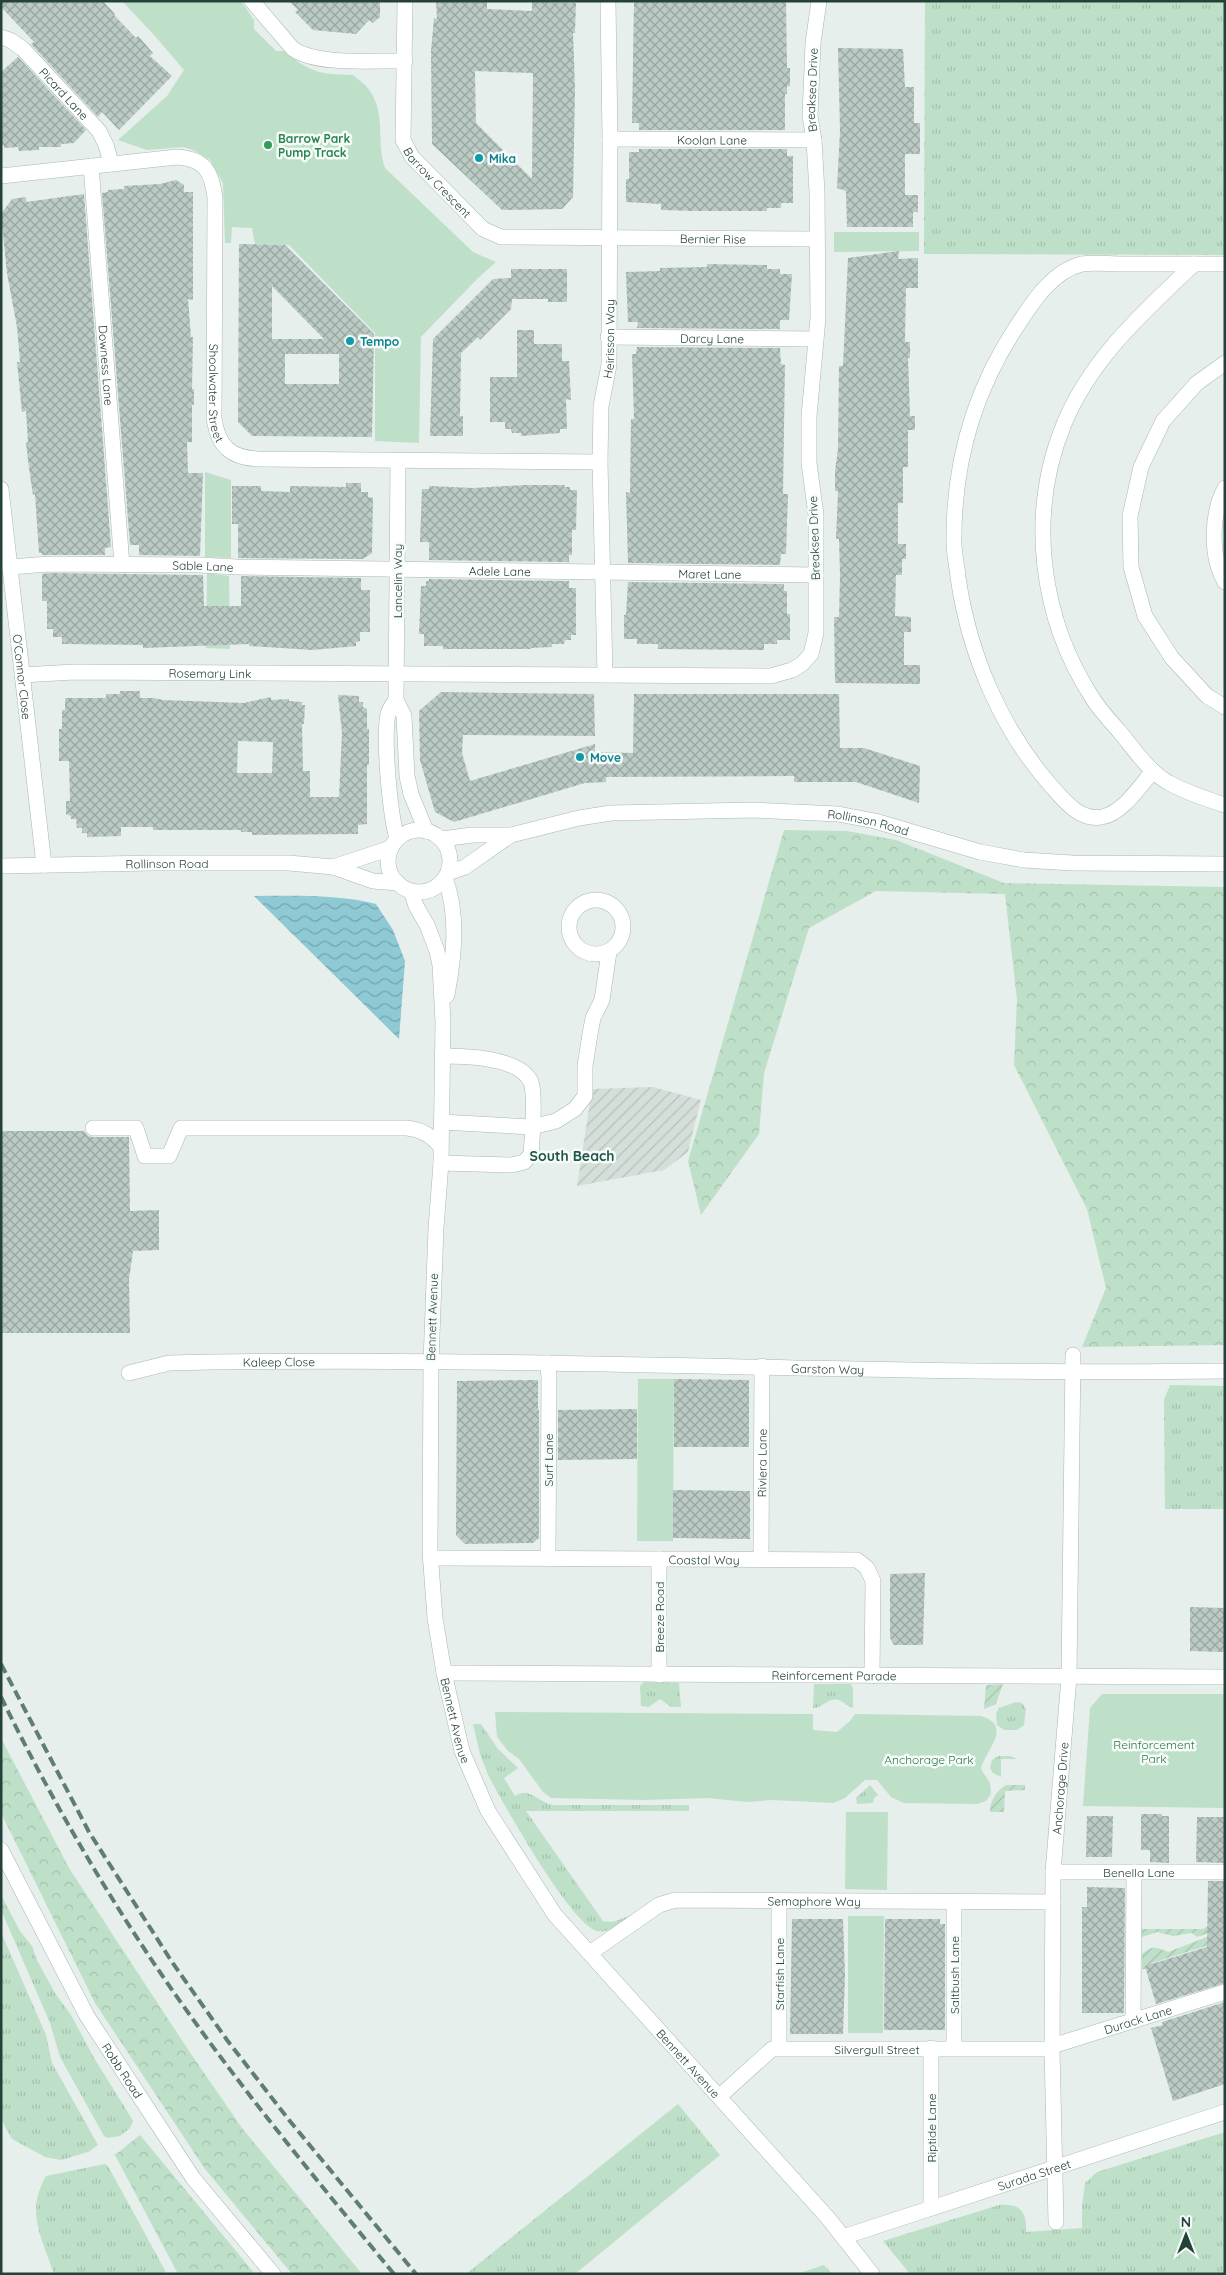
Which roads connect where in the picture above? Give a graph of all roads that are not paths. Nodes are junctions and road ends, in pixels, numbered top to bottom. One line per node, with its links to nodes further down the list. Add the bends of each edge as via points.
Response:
1 (252, 1): 6 (street, via 293,49 310,58)
2 (405, 1): 6 (street, Barrow Crescent)
3 (608, 1): 7 (street, Heirisson Way)
4 (818, 1): 8 (street, Breaksea Drive, via 810,116)
5 (1, 38): 9 (street, Picard Lane, via 23,49 99,131)
6 (404, 61): 12 (street, Barrow Crescent, via 403,130 406,148 483,229 501,237)
7 (610, 139): 8 (street, Koolan Lane); 12 (street, Heirisson Way)
8 (814, 140): 13 (street, Breaksea Drive)
9 (111, 163): 10 (street, Shoalwater Street); 19 (street, Shoalwater Street, via 184,157 200,163 211,176 215,198 214,418 222,445 245,458)
10 (91, 166): 11 (street, Shoalwater Street); 23 (street, Downess Lane)
11 (1, 176)
12 (610, 238): 13 (street, Bernier Rise); 16 (street, Heirisson Way)
13 (817, 239): 17 (street, Breaksea Drive)
14 (1194, 264): 15 (street); 34 (street, via 1133,322 1092,371 1064,424 1050,470 1044,514 1046,586 1062,640 1093,700); 34 (street, via 1081,264 1056,277 1028,309 998,354 975,407 962,449 955,493 954,545 962,608 994,697 1041,774 1070,807 1097,818 1115,811)
15 (1225, 264)
16 (608, 337): 17 (street, Darcy Lane); 20 (street, Heirisson Way, via 608,365 601,406)
17 (816, 339): 27 (street, Breaksea Drive, via 809,416 809,463 816,515)
18 (1225, 363): 33 (street, via 1197,383 1163,421 1141,467 1130,516 1131,567 1145,616 1172,658 1206,696)
19 (398, 461): 20 (street, Shoalwater Street); 25 (street, Lancelin Way)
20 (600, 462): 26 (street, Heirisson Way)
21 (1225, 488): 28 (street, via 1215,521 1215,551)
22 (1, 489): 24 (street, O'Connor Close)
23 (122, 565): 24 (street, Sable Lane); 25 (street, Sable Lane)
24 (10, 567): 31 (street, O'Connor Close)
25 (397, 570): 26 (street, Adele Lane); 29 (street, Lancelin Way)
26 (604, 573): 27 (street, Maret Lane); 30 (street, Heirisson Way)
27 (816, 575): 30 (street, Breaksea Drive, via 814,646 802,664 792,670 771,676)
28 (1225, 582)
29 (396, 674): 30 (street, Breaksea Drive); 31 (street, Rosemary Link, via 74,672); 32 (street, Lancelin Way)
30 (605, 674)
31 (22, 675): 41 (street, O'Connor Close)
32 (396, 700): 36 (street, Lancelin Way, via 404,716 407,776); 39 (street, Lancelin Way, via 388,712 387,750)
33 (1225, 707)
34 (1153, 771): 35 (street, via 1168,782)
35 (1225, 805)
36 (426, 830): 38 (street); 39 (street, via 416,830)
37 (511, 835): 38 (street, Rollinson Road); 40 (street, Rollinson Road, via 579,818 611,814 690,810 796,811 875,821 980,852 1024,860); 44 (street, Rollinson Road, via 465,867)
38 (442, 840): 44 (street, via 450,856)
39 (394, 843): 43 (street, Rollinson Road); 45 (street, via 389,867 392,876)
40 (1225, 864)
41 (44, 865): 42 (street, Rollinson Road); 43 (street, Rollinson Road, via 289,863)
42 (1, 866)
43 (333, 867): 45 (street, Rollinson Road, via 373,881)
44 (446, 876): 45 (street, via 430,890); 47 (street, Bennett Avenue, via 452,896 454,949)
45 (405, 887): 47 (street, Bennett Avenue, via 427,925 437,951)
46 (608, 952): 50 (street, via 602,1000 590,1034 584,1096 574,1109 556,1121)
47 (443, 1022): 48 (street, Bennett Avenue)
48 (442, 1056): 49 (street, Bennett Avenue); 50 (street, via 486,1058 518,1069 530,1082)
49 (441, 1122): 50 (street); 52 (street, Bennett Avenue)
50 (532, 1127): 53 (street, via 531,1155 524,1162)
51 (93, 1128): 52 (street, via 136,1128 146,1156 169,1156 181,1128 407,1128 426,1133)
52 (441, 1147): 53 (street, Bennett Avenue)
53 (441, 1163): 55 (street, Bennett Avenue)
54 (1073, 1355): 60 (street, Anchorage Drive)
55 (431, 1362): 56 (street, Garston Way); 59 (street, Kaleep Close, via 175,1363); 62 (street, Bennett Avenue)
56 (547, 1363): 57 (street, Garston Way); 61 (street, Surf Lane)
57 (762, 1366): 60 (street, Garston Way); 64 (street, Riviera Lane)
58 (1225, 1371): 60 (street, Garston Way)
59 (129, 1372)
60 (1073, 1373): 68 (street, Anchorage Drive)
61 (548, 1557): 62 (street, Coastal Way); 63 (street, Coastal Way)
62 (430, 1558): 65 (street, Bennett Avenue)
63 (659, 1559): 64 (street, Coastal Way); 66 (street, Breeze Road)
64 (761, 1559): 67 (street, Coastal Way, via 852,1559 866,1568 873,1582)
65 (444, 1673): 66 (street, Reinforcement Parade); 77 (street, Bennett Avenue, via 462,1752 488,1811 555,1915)
66 (659, 1675): 67 (street, Reinforcement Parade)
67 (872, 1676): 68 (street, Reinforcement Parade)
68 (1070, 1676): 69 (street, Reinforcement Parade); 71 (street, Anchorage Drive)
69 (1225, 1678)
70 (1, 1850): 90 (street, Robb Road, via 87,2016 193,2178)
71 (1053, 1872): 72 (street, Benella Lane); 76 (street, Anchorage Drive)
72 (1134, 1872): 73 (street, Benella Lane); 79 (street)
73 (1225, 1872)
74 (779, 1901): 75 (street, Semaphore Way); 77 (street, Semaphore Way, via 669,1901); 80 (street, Starfish Lane)
75 (954, 1902): 76 (street, Semaphore Way); 82 (street, Saltbush Lane)
76 (1053, 1902): 83 (street, Anchorage Drive)
77 (590, 1953): 84 (street, Bennett Avenue)
78 (1225, 1992): 79 (street, Durack Lane)
79 (1133, 2021): 83 (street, Durack Lane)
80 (778, 2048): 81 (street, Silvergull Street); 84 (street, via 768,2051)
81 (931, 2048): 82 (street, Silvergull Street); 87 (street, Riptide Lane)
82 (954, 2048): 83 (street, Silvergull Street)
83 (1052, 2048): 86 (street, Anchorage Drive)
84 (720, 2096): 89 (street, Bennett Avenue)
85 (1225, 2112): 86 (street, Surada Street)
86 (1055, 2167): 87 (street, Surada Street); 88 (street, Anchorage Drive)
87 (931, 2207): 89 (street, Surada Street)
88 (1056, 2222)
89 (843, 2236): 91 (street, Bennett Avenue)
90 (273, 2274)
91 (872, 2274)

